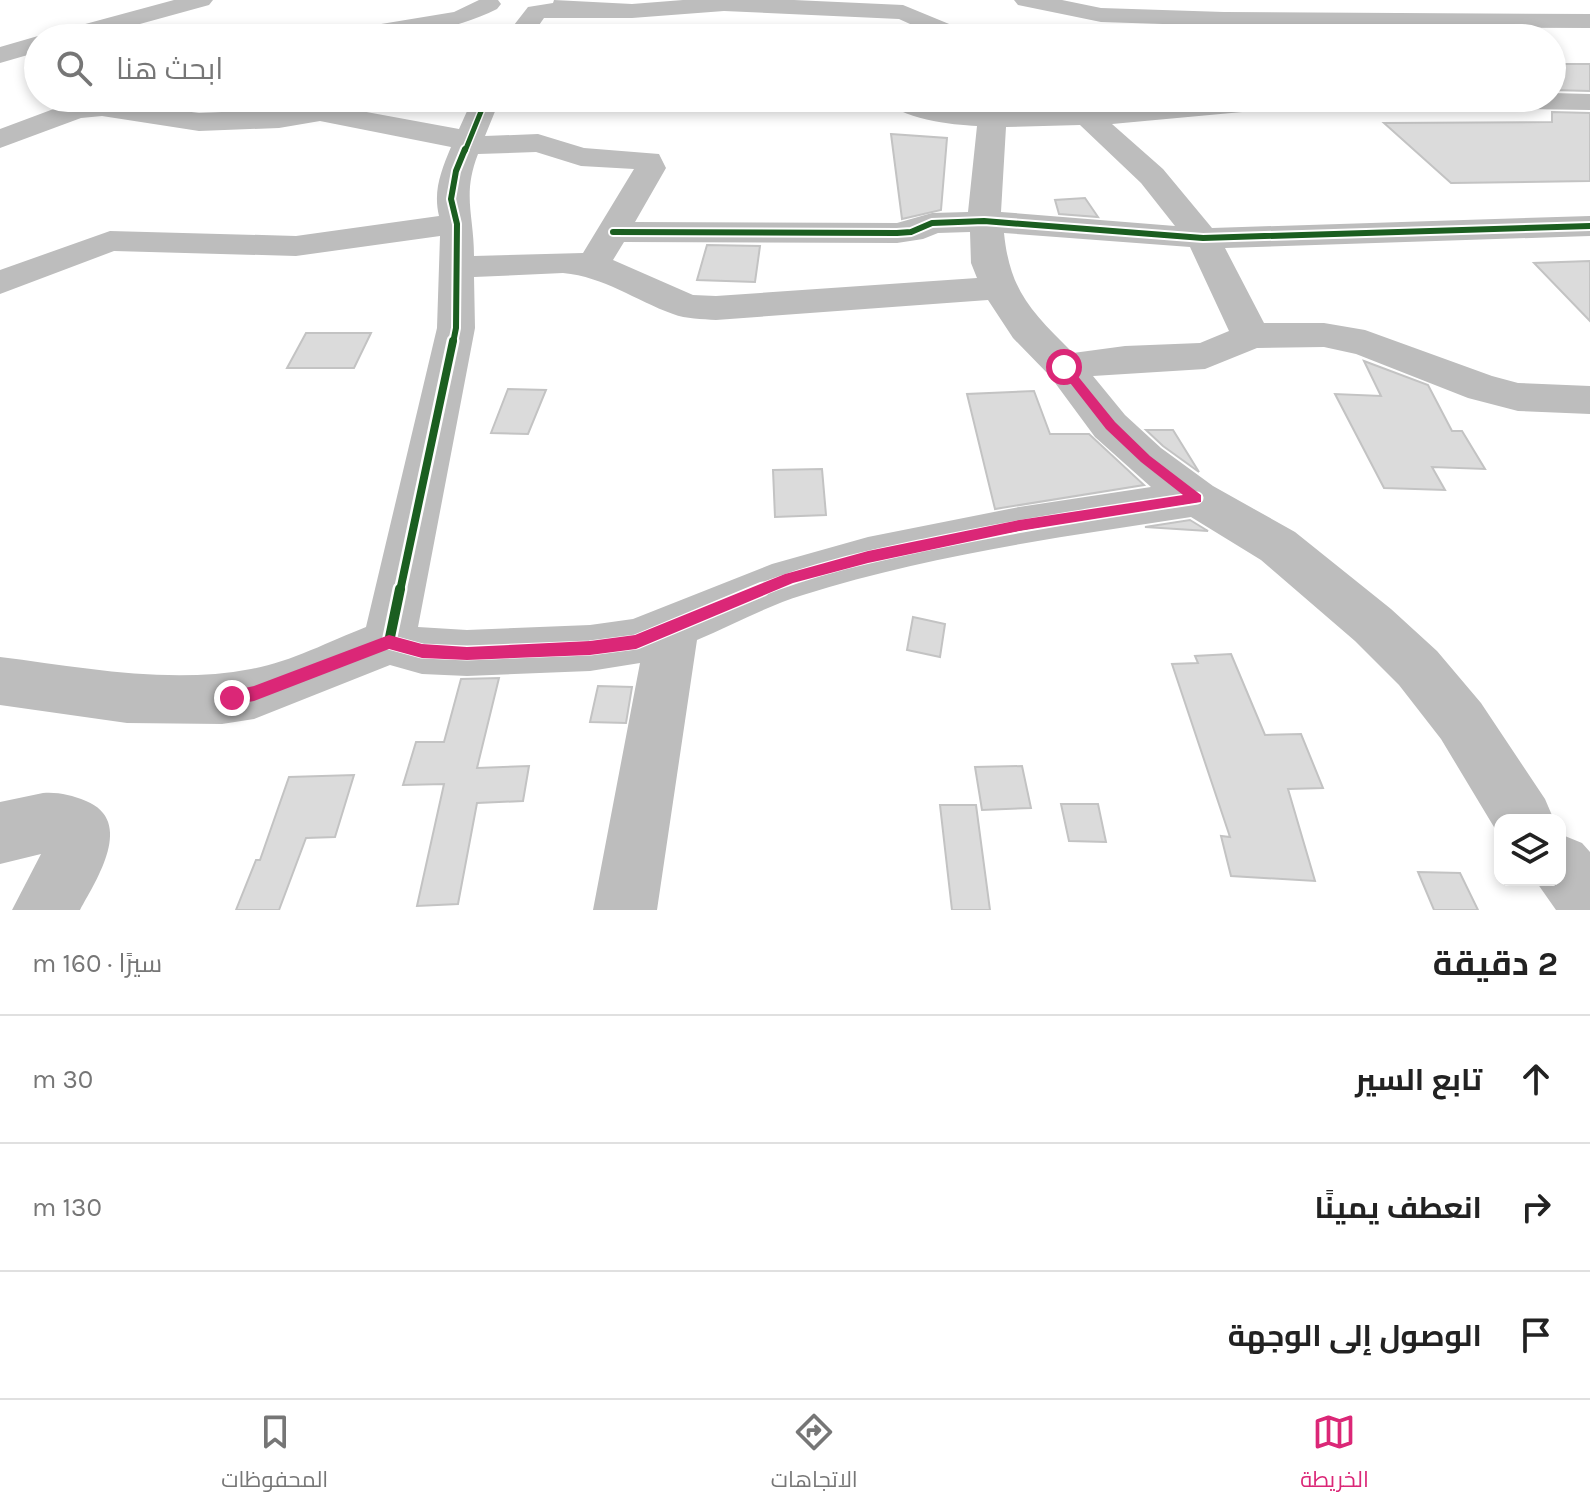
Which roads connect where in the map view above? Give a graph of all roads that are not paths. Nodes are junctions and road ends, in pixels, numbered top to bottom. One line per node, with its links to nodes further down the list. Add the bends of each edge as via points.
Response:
1 (201, 0): 10 (street)
2 (1026, 0): 9 (street, via 1101,15)
3 (1518, 0): 9 (street)
4 (480, 2): 7 (street); 11 (street, via 460,18)
5 (564, 4): 7 (street); 8 (street, via 632,11 724,4)
6 (904, 6): 8 (street); 13 (street)
7 (536, 12): 12 (street)
8 (831, 12)
9 (1547, 20): 14 (street)
10 (113, 24)
11 (422, 24)
12 (527, 24)
13 (937, 24)
14 (1561, 24)
15 (24, 48): 16 (street)
16 (0, 55)
17 (1566, 102): 18 (street)
18 (1590, 102)
19 (75, 112): 28 (street)
20 (130, 112): 21 (street, via 199,122 279,119)
21 (294, 112)
22 (338, 112): 29 (street)
23 (481, 112): 29 (street)
24 (994, 112): 30 (street)
25 (1011, 112): 27 (street, via 1043,120)
26 (1136, 112): 27 (street)
27 (1087, 116): 33 (street, via 1152,176)
28 (0, 139)
29 (466, 142): 32 (street, via 538,143 581,157 648,161 650,168); 34 (street, via 451,199)
30 (984, 221): 32 (street, via 932,223 897,233); 33 (street); 37 (street)
31 (1590, 226): 33 (street)
32 (613, 232): 35 (street)
33 (1203, 238): 38 (street)
34 (457, 245): 35 (street); 36 (street, via 110,241); 43 (street, via 456,328 448,376)
35 (593, 265): 37 (street, via 686,306 716,308)
36 (0, 283)
37 (998, 288): 39 (street, via 1027,329)
38 (1251, 336): 39 (street, via 1205,356); 40 (street, via 1324,335 1365,343 1518,397)
39 (1064, 367): 41 (street, via 1110,426)
40 (1590, 400)
41 (1197, 498): 42 (street, via 1019,525 868,557 790,578); 45 (street, via 1278,546 1418,668 1461,721)
42 (673, 628): 43 (street, via 636,642 590,648 467,653 422,651); 50 (street)
43 (389, 642): 44 (street, via 232,698 103,697)
44 (0, 681)
45 (1520, 814)
46 (0, 833): 49 (street, via 61,822 74,824 81,832 75,857)
47 (1566, 872): 48 (street)
48 (1590, 902)
49 (44, 910)
50 (625, 910)

